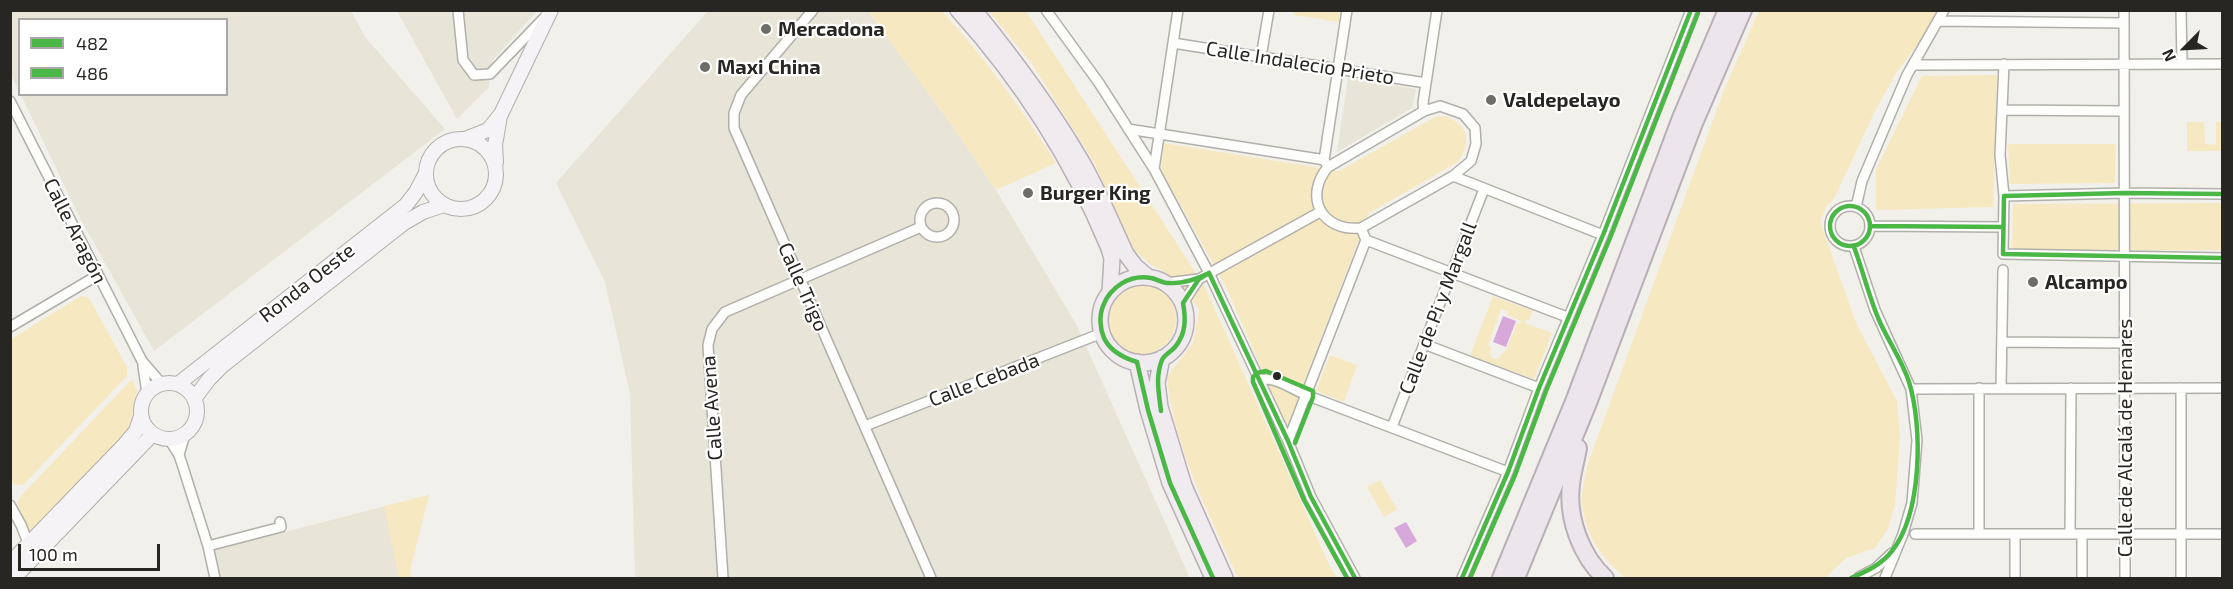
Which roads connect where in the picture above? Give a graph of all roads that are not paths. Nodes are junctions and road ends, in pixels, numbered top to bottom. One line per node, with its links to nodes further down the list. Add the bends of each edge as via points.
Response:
1 (458, 10): 2 (street, via 463,60 474,75 490,74)
2 (551, 10): 32 (main road)
3 (813, 10): 63 (street, Calle Trigo, via 741,94 734,114 734,128)
4 (958, 10): 66 (main road, via 1011,74 1068,163 1112,258)
5 (974, 10): 62 (main road, via 1044,102 1082,161 1126,254)
6 (1046, 10): 34 (street)
7 (1178, 10): 19 (street)
8 (1269, 10): 20 (street)
9 (1347, 10): 26 (street)
10 (1437, 10): 27 (street)
11 (1690, 10): 53 (street)
12 (1727, 10): 124 (highway)
13 (1743, 10): 91 (highway, via 1694,123)
14 (1944, 10): 17 (street)
15 (2124, 10): 18 (street, Calle de Alcalá de Henares)
16 (2181, 10): 22 (street)
17 (1938, 21): 18 (street); 24 (street)
18 (2124, 23): 25 (street, Calle de Alcalá de Henares)
19 (1173, 43): 20 (street, Calle Indalecio Prieto); 35 (street)
20 (1261, 57): 26 (street, Calle Indalecio Prieto)
21 (2004, 64): 24 (street); 25 (street); 29 (street)
22 (2182, 64): 23 (street); 25 (street)
23 (2223, 64)
24 (1912, 65): 47 (street, via 1862,181)
25 (2124, 65): 31 (street, Calle de Alcalá de Henares)
26 (1338, 69): 27 (street, Calle Indalecio Prieto); 37 (street)
27 (1426, 83): 30 (street)
28 (10, 101): 33 (street, Calle Aragón)
29 (2002, 110): 31 (street); 45 (street, via 2000,155)
30 (1424, 111): 37 (street); 41 (street, via 1440,106 1456,110 1469,118 1475,128 1475,154)
31 (2124, 111): 43 (street, Calle de Alcalá de Henares)
32 (501, 114): 36 (main road, via 488,130); 39 (main road, via 495,145)
33 (14, 115): 61 (street, Calle Aragón)
34 (1128, 129): 35 (street); 38 (street)
35 (1159, 134): 37 (street); 38 (street)
36 (465, 139): 39 (main road, via 486,149); 40 (main road, via 453,140 434,151)
37 (1326, 164): 48 (street, via 1316,192)
38 (1154, 169): 60 (street)
39 (497, 171): 46 (main road, via 492,192 476,207 465,210)
40 (426, 173): 46 (main road, via 430,191); 79 (main road, Ronda Oeste, via 406,205)
41 (1453, 176): 42 (street); 52 (street)
42 (1484, 189): 53 (street); 59 (street, Calle de Pi y Margall)
43 (2125, 193): 44 (street); 45 (street); 56 (street, Calle de Alcalá de Henares)
44 (2223, 195)
45 (2004, 196): 51 (street)
46 (444, 205): 90 (main road, Ronda Oeste, via 404,223 222,366)
47 (1856, 207): 49 (street, via 1866,214); 55 (street, via 1837,210 1830,228 1835,241)
48 (1320, 212): 52 (street, via 1344,228); 60 (street)
49 (1870, 226): 51 (street); 55 (street, via 1866,239)
50 (921, 227): 63 (street, Calle Avena)
51 (2003, 227): 56 (street, via 2003,254)
52 (1361, 228): 54 (street)
53 (1603, 235): 68 (street)
54 (1366, 240): 59 (street); 89 (street)
55 (1854, 247): 87 (street, via 1875,310)
56 (2124, 258): 57 (street); 72 (street, Calle de Alcalá de Henares)
57 (2223, 258)
58 (2003, 270): 71 (street)
59 (1452, 272): 68 (street); 73 (street, Calle de Pi y Margall)
60 (1209, 273): 64 (street); 77 (street)
61 (98, 275): 69 (street); 75 (street, Calle Aragón)
62 (1148, 277): 65 (main road); 66 (main road, via 1121,283)
63 (800, 279): 93 (street, Calle Trigo); 118 (street, Calle Avena, via 725,312 712,329 708,345)
64 (1199, 279): 65 (street); 67 (street)
65 (1166, 283): 67 (main road)
66 (1110, 292): 70 (main road, via 1101,310)
67 (1183, 303): 74 (main road, via 1186,316 1181,341)
68 (1567, 317): 80 (street)
69 (10, 327)
70 (1102, 333): 76 (main road, via 1115,352); 93 (street, Calle Cebada)
71 (2002, 342): 72 (street); 82 (street)
72 (2124, 343): 84 (street, Calle de Alcalá de Henares)
73 (1424, 344): 80 (street); 94 (street, Calle de Pi y Margall)
74 (1162, 358): 76 (main road); 121 (main road, via 1156,383 1160,407 1184,486)
75 (142, 361): 78 (street, Calle Aragón); 88 (street, Calle Aragón)
76 (1137, 362): 120 (main road, via 1170,483)
77 (1260, 380): 89 (street, via 1276,381); 98 (street)
78 (161, 384): 79 (main road); 88 (main road)
79 (178, 384): 90 (main road)
80 (1539, 388): 100 (street)
81 (1978, 388): 82 (street); 87 (street); 104 (street)
82 (2001, 388): 83 (street)
83 (2071, 388): 84 (street); 106 (street)
84 (2125, 388): 85 (street); 108 (street, Calle de Alcalá de Henares)
85 (2181, 388): 86 (street); 109 (street)
86 (2223, 388)
87 (1911, 389): 111 (street, via 1916,468 1912,503)
88 (147, 393): 92 (main road)
89 (1306, 395): 94 (street); 98 (street)
90 (194, 399): 96 (main road, via 196,418)
91 (1588, 403): 125 (highway); 126 (highway, via 1570,486 1571,504 1577,536 1586,556)
92 (141, 416): 95 (main road); 112 (main road, via 136,431 125,444)
93 (865, 426): 119 (street, Calle Trigo)
94 (1392, 427): 100 (street)
95 (153, 434): 97 (main road); 116 (main road)
96 (185, 434): 97 (main road); 99 (street)
97 (169, 439): 99 (street)
98 (1288, 441): 122 (street, via 1311,497)
99 (179, 455): 113 (street)
100 (1508, 472): 123 (street)
101 (10, 505): 112 (street)
102 (280, 522): 113 (street, via 281,527)
103 (1915, 534): 104 (street)
104 (1979, 534): 105 (street)
105 (2014, 534): 106 (street); 128 (street)
106 (2070, 534): 107 (street)
107 (2082, 534): 108 (street); 129 (street)
108 (2125, 534): 109 (street); 130 (street, Calle de Alcalá de Henares)
109 (2181, 534): 110 (street); 131 (street)
110 (2223, 534)
111 (1900, 541): 115 (street, via 1889,557); 127 (street)
112 (29, 545): 114 (main road)
113 (208, 546): 117 (street)
114 (10, 563)
115 (1860, 578)
116 (14, 579)
117 (215, 579)
118 (723, 579)
119 (931, 579)
120 (1213, 579)
121 (1225, 579)
122 (1355, 579)
123 (1462, 579)
124 (1500, 579)
125 (1516, 579)
126 (1605, 579)
127 (1886, 579)
128 (2014, 579)
129 (2082, 579)
130 (2125, 579)
131 (2181, 579)

